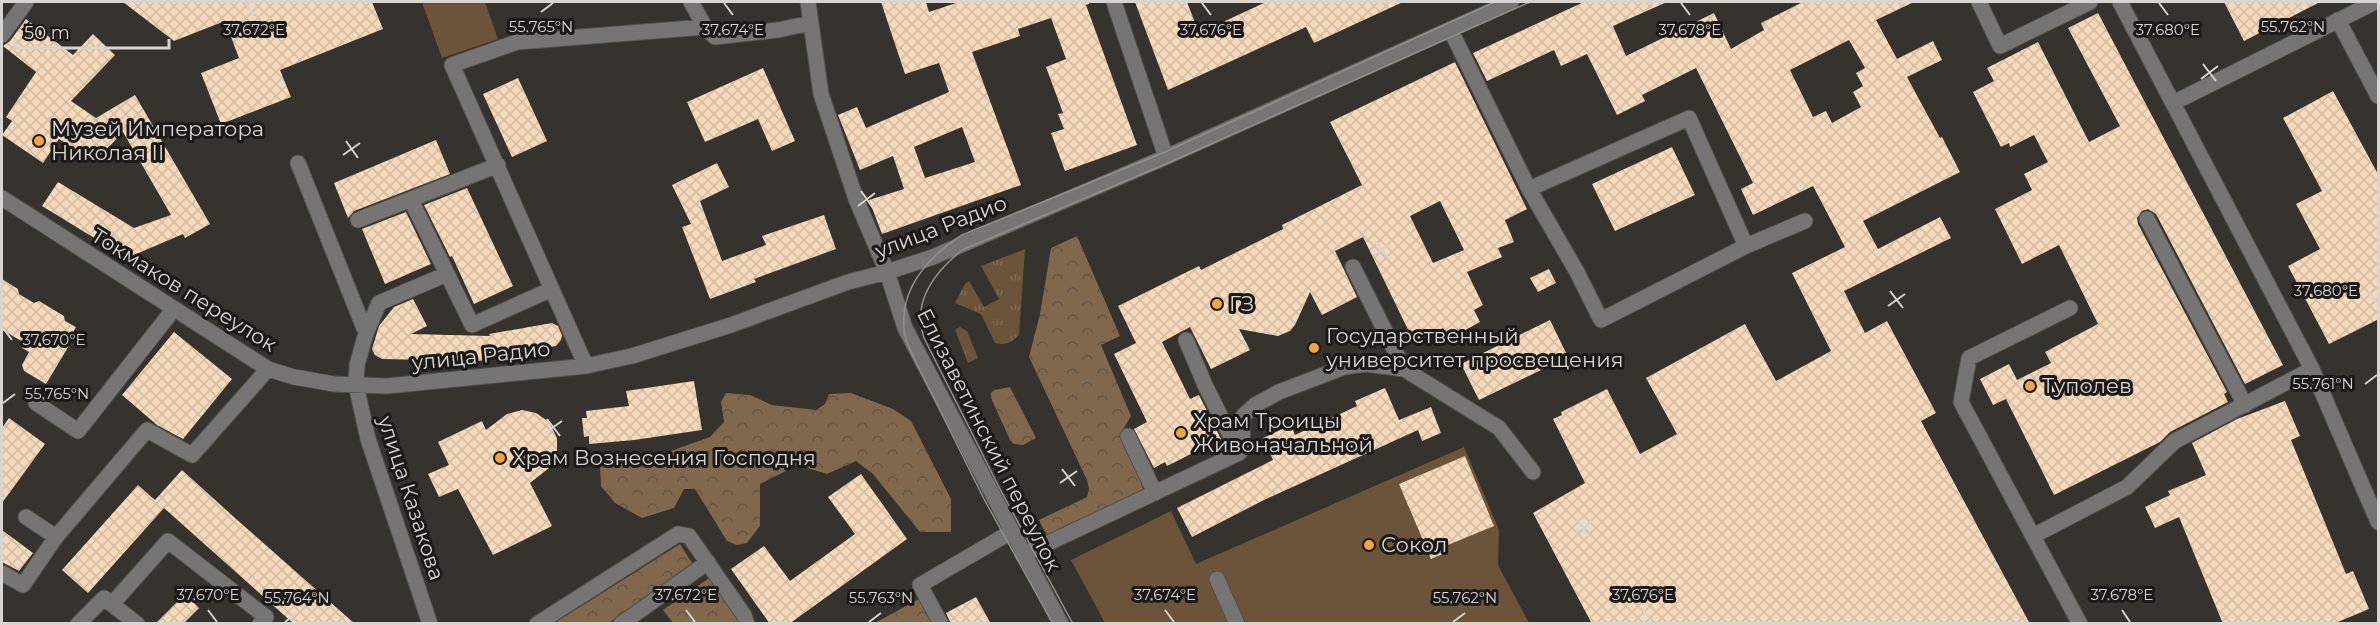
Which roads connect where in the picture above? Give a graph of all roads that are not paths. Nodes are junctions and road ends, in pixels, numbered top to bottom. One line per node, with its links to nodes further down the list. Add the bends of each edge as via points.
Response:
1 (692, 2): 12 (street)
2 (808, 2): 11 (street, Елизаветинский переулок)
3 (1114, 2): 17 (street)
4 (1511, 2): 13 (street, улица Радио)
5 (1979, 2): 6 (street, via 2000,46)
6 (2090, 2)
7 (2120, 2): 16 (street)
8 (2375, 2): 10 (street)
9 (19, 4): 14 (street)
10 (2338, 20): 15 (street); 16 (street)
11 (811, 23): 12 (street, via 715,37); 28 (street, Елизаветинский переулок, via 821,94 856,198)
12 (705, 27): 19 (street, via 517,42 452,65)
13 (1450, 29): 17 (street, улица Радио); 20 (street)
14 (2, 35)
15 (2379, 96)
16 (2173, 103): 38 (street)
17 (1166, 157): 28 (street, улица Радио)
18 (298, 163): 33 (street)
19 (498, 165): 22 (street); 30 (street)
20 (1529, 189): 26 (street, via 1601,320); 26 (street, via 1689,118)
21 (2, 198): 32 (street, Токмаков переулок)
22 (411, 200): 24 (street); 29 (street)
23 (2147, 219): 41 (street)
24 (358, 220)
25 (1805, 221): 26 (street)
26 (1746, 246)
27 (1353, 267): 37 (street)
28 (887, 272): 35 (street, улица Радио, via 632,356); 49 (street, Елизаветинский переулок, via 905,328)
29 (447, 274): 30 (street, via 472,324); 33 (street, улица Казакова, via 379,303)
30 (552, 289): 35 (street)
31 (2070, 308): 51 (street, via 1969,358 1961,402)
32 (173, 310): 36 (street, Токмаков переулок); 40 (street, via 78,431)
33 (366, 333): 39 (street, улица Казакова)
34 (1186, 340): 43 (street)
35 (586, 366): 39 (street, улица Радио)
36 (268, 369): 39 (street, Токмаков переулок); 50 (street, via 192,455 147,430)
37 (1404, 369): 43 (street, via 1365,364 1344,368 1271,396 1243,416); 44 (street, via 1499,428)
38 (2312, 369): 41 (street); 46 (street)
39 (356, 386): 60 (street, улица Казакова, via 368,439)
40 (36, 402)
41 (2245, 405): 51 (street, via 2175,441 2127,487)
42 (1128, 436): 45 (street)
43 (1239, 453): 45 (street)
44 (1533, 472)
45 (1155, 494): 52 (street)
46 (2375, 504): 48 (street)
47 (26, 516): 50 (street)
48 (2379, 522)
49 (1011, 532): 52 (street, Елизаветинский переулок); 64 (street, via 920,585)
50 (56, 537): 54 (street, via 23,585)
51 (2033, 537): 67 (street)
52 (1023, 555): 65 (street, Елизаветинский переулок)
53 (708, 562): 61 (street, via 689,536 678,534); 62 (street); 63 (street)
54 (2, 573)
55 (1217, 579): 66 (street)
56 (112, 604): 57 (street, via 104,598); 58 (street); 59 (street, via 168,541 266,617)
57 (78, 624)
58 (137, 624)
59 (260, 624)
60 (430, 624)
61 (537, 624)
62 (621, 624)
63 (747, 624)
64 (941, 624)
65 (1061, 624)
66 (1237, 624)
67 (2080, 624)

